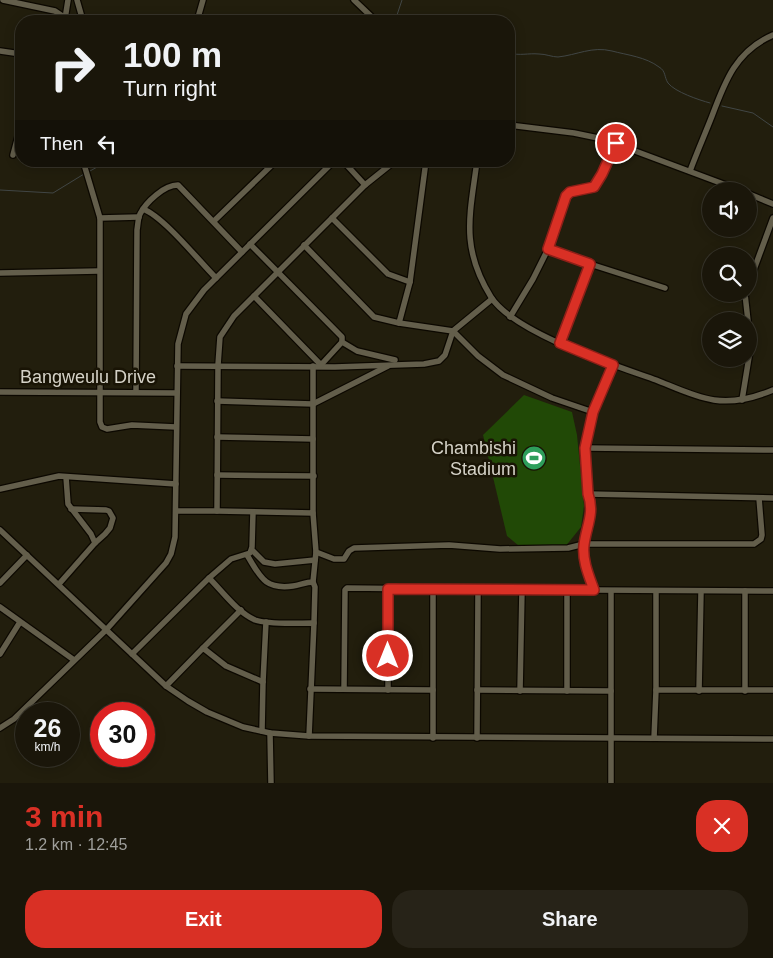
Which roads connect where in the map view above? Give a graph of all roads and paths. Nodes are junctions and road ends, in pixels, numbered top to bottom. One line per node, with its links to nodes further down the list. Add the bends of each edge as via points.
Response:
1 (3, 0): 6 (street, via 55,11)
2 (68, 0): 7 (street)
3 (77, 0): 8 (street)
4 (203, 0): 9 (street)
5 (354, 0): 10 (street)
6 (60, 15)
7 (67, 15)
8 (82, 15)
9 (199, 15)
10 (370, 15)
11 (773, 35): 25 (street, via 751,48 730,74)
12 (0, 51): 13 (street)
13 (15, 53)
14 (515, 126): 15 (street, via 574,133)
15 (616, 143): 25 (street); 38 (street, via 594,187 570,192 566,196)
16 (15, 145): 17 (street)
17 (12, 155)
18 (86, 167): 32 (street)
19 (270, 167): 35 (street)
20 (328, 167): 36 (street)
21 (348, 167): 27 (street)
22 (388, 167): 27 (street)
23 (425, 167): 46 (street)
24 (475, 167): 49 (street, via 469,241 477,270)
25 (690, 171): 26 (street)
26 (719, 182)
27 (365, 185): 33 (street)
28 (757, 197): 29 (street)
29 (773, 204)
30 (143, 209): 31 (street); 35 (street, via 162,192 178,185); 45 (street, via 164,224)
31 (139, 217): 32 (street); 64 (street)
32 (100, 218): 42 (street)
33 (332, 218): 37 (street); 46 (street, via 388,274)
34 (773, 218): 40 (street)
35 (214, 221): 39 (street)
36 (250, 244): 39 (street); 43 (street)
37 (304, 245): 43 (street); 51 (street, via 374,317)
38 (548, 249): 41 (street); 50 (street)
39 (242, 252): 45 (street)
40 (757, 261)
41 (590, 264): 47 (street); 54 (street)
42 (99, 271): 44 (street); 63 (street)
43 (278, 271): 48 (street); 53 (street, via 342,338)
44 (0, 273)
45 (216, 278): 58 (street, via 186,314 180,333)
46 (410, 282): 51 (street)
47 (665, 288)
48 (254, 296): 56 (street, via 224,331 219,344); 59 (street)
49 (492, 299): 50 (street); 52 (street)
50 (510, 317): 54 (street)
51 (400, 323): 52 (street)
52 (453, 331): 55 (street, via 446,356 439,361 424,364); 69 (street, via 503,375 552,398)
53 (342, 342): 55 (street, via 357,351); 59 (street)
54 (560, 343): 57 (street)
55 (393, 362): 59 (street); 68 (street)
56 (218, 365): 58 (street); 59 (street); 67 (street)
57 (613, 365): 66 (street, via 705,398); 69 (street)
58 (177, 366): 65 (street)
59 (318, 366): 68 (street)
60 (747, 367): 66 (street)
61 (773, 390): 66 (street)
62 (0, 392): 63 (street, Bangweulu Drive)
63 (101, 392): 64 (street, Bangweulu Drive); 70 (street, via 102,427)
64 (136, 392): 65 (street, Bangweulu Drive)
65 (176, 393): 70 (street)
66 (742, 400)
67 (217, 401): 68 (street); 71 (street)
68 (313, 404): 72 (street)
69 (593, 412): 73 (street)
70 (176, 427): 78 (street)
71 (217, 437): 72 (street); 75 (street)
72 (313, 439): 76 (street)
73 (585, 448): 74 (street); 80 (street)
74 (773, 450)
75 (217, 475): 76 (street); 85 (street)
76 (314, 476): 87 (street)
77 (66, 477): 78 (street); 79 (street); 83 (street, via 67,500)
78 (176, 484): 84 (street)
79 (0, 489)
80 (588, 494): 81 (street); 90 (street, via 591,501)
81 (759, 498): 82 (street); 90 (street, via 762,535 754,544)
82 (773, 498)
83 (71, 509): 89 (street); 89 (street, via 106,510 112,514 110,528)
84 (176, 511): 85 (street); 115 (street, via 174,546 166,563)
85 (217, 511): 86 (street)
86 (252, 512): 87 (street); 91 (street)
87 (313, 514): 92 (street)
88 (0, 530): 93 (street)
89 (95, 543): 98 (street)
90 (584, 544): 92 (street, via 568,548 500,549 449,544 354,548 339,560); 104 (street, via 585,563)
91 (249, 552): 94 (street, via 264,562 275,564); 95 (street, via 231,559); 96 (street, via 259,575 269,584 288,586)
92 (316, 552): 94 (street)
93 (26, 555): 97 (street); 98 (street)
94 (315, 560): 96 (street)
95 (209, 578): 111 (street); 118 (street)
96 (313, 582): 114 (street)
97 (0, 583)
98 (59, 584): 115 (street)
99 (388, 589): 100 (street); 123 (street, via 345,590); 124 (street)
100 (433, 590): 101 (street); 125 (street)
101 (478, 590): 102 (street); 126 (street)
102 (522, 590): 103 (street); 129 (street)
103 (567, 590): 104 (street); 130 (street)
104 (594, 590): 105 (street)
105 (611, 591): 106 (street); 131 (street)
106 (656, 591): 109 (street); 127 (street)
107 (745, 591): 108 (street); 109 (street); 133 (street)
108 (773, 591)
109 (701, 592): 132 (street)
110 (0, 607): 112 (street)
111 (240, 610): 113 (street); 116 (street)
112 (20, 622): 117 (street); 119 (street)
113 (266, 622): 114 (street); 120 (street)
114 (314, 623): 122 (street)
115 (106, 630): 118 (street); 119 (street)
116 (203, 648): 120 (street, via 226,666); 121 (street)
117 (0, 654)
118 (132, 654): 121 (street)
119 (74, 660): 134 (street, via 14,719)
120 (263, 682): 135 (street)
121 (166, 686): 135 (street, via 207,712)
122 (310, 689): 123 (street); 137 (street)
123 (344, 689): 124 (street)
124 (388, 690): 125 (street)
125 (433, 690): 138 (street)
126 (477, 690): 129 (street); 139 (street)
127 (656, 690): 132 (street); 141 (street)
128 (773, 690): 133 (street)
129 (520, 691): 130 (street)
130 (567, 691): 131 (street)
131 (611, 691): 140 (street)
132 (699, 691): 133 (street)
133 (745, 691)
134 (0, 728)
135 (262, 731): 136 (street)
136 (270, 733): 137 (street); 143 (street)
137 (309, 736): 138 (street)
138 (433, 738): 139 (street)
139 (477, 738): 140 (street)
140 (610, 738): 141 (street); 144 (street)
141 (654, 738): 142 (street)
142 (773, 740)
143 (271, 783)
144 (611, 783)

